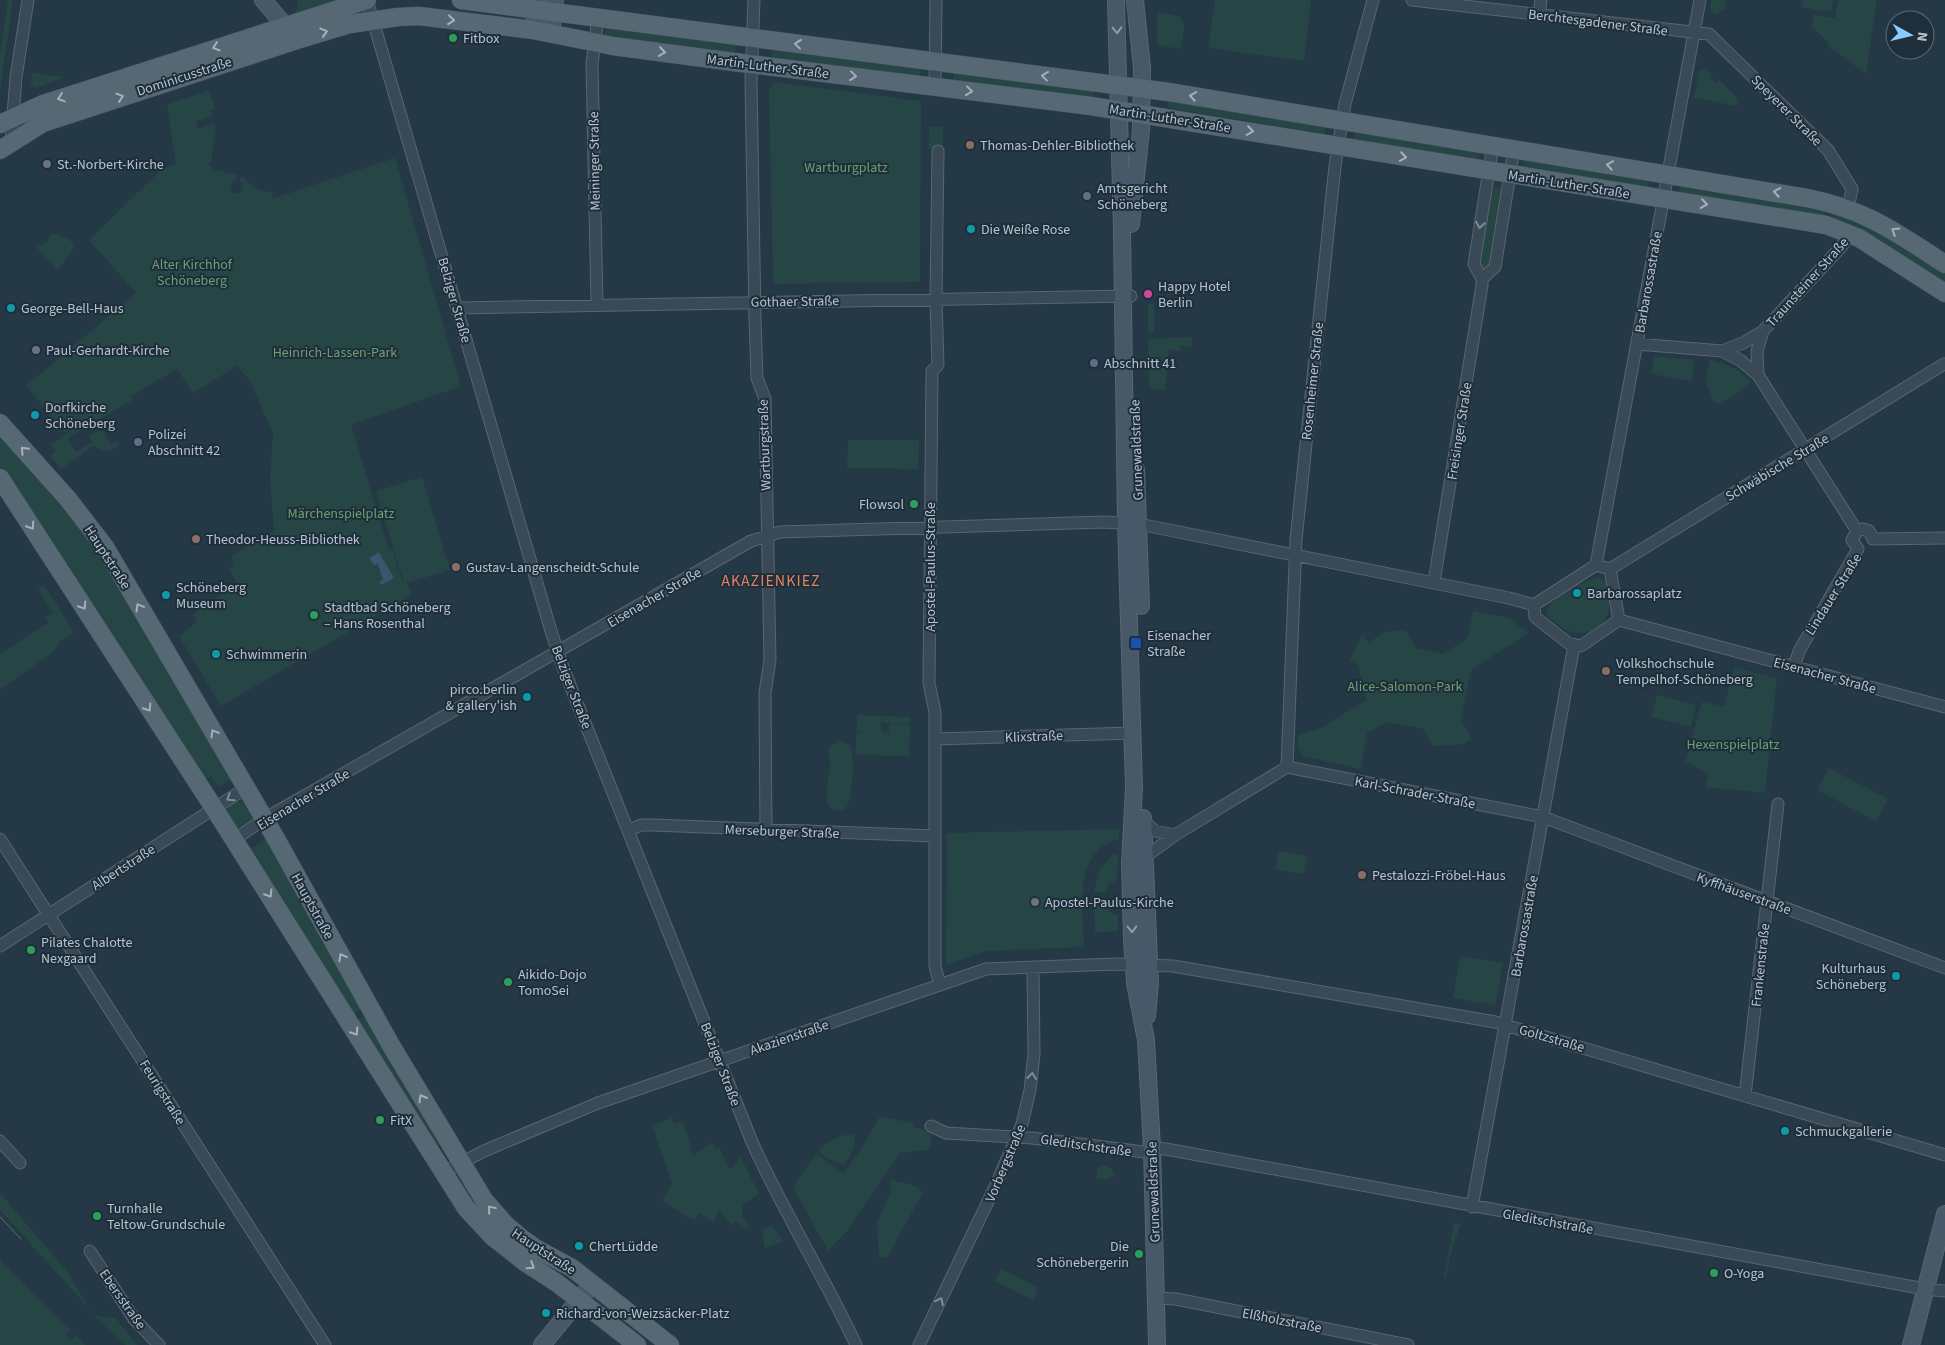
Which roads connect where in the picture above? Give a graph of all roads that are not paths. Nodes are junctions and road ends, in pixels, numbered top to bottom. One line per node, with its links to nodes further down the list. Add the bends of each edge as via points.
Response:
1 (28, 0): 33 (street)
2 (263, 0): 18 (main road)
3 (367, 0): 17 (street, Belziger Straße); 18 (main road, Dominicusstraße)
4 (461, 0): 13 (main road, Martin-Luther-Straße)
5 (754, 0): 22 (street, Wartburgstraße)
6 (936, 0): 25 (street)
7 (1116, 0): 27 (main road, Grunewaldstraße, one-way to 27)
8 (1134, 0): 29 (main road, Grunewaldstraße)
9 (1374, 0): 32 (street, Rosenheimer Straße)
10 (1412, 0): 15 (street, Berchtesgadener Straße)
11 (1541, 0): 15 (street)
12 (1700, 0): 20 (street, Barbarossastraße)
13 (536, 5): 14 (main road, Martin-Luther-Straße); 19 (main road)
14 (554, 6): 16 (main road, Martin-Luther-Straße); 21 (main road)
15 (1539, 15): 20 (street, Berchtesgadener Straße)
16 (598, 18): 22 (main road, Martin-Luther-Straße); 24 (street, Meininger Straße)
17 (374, 20): 19 (main road, Martin-Luther-Straße, one-way to 19, via 419,16); 23 (main road, Dominicusstraße, one-way to 17); 52 (street, Belziger Straße)
18 (285, 26): 23 (main road); 33 (main road, Dominicusstraße, one-way to 33, via 36,106)
19 (533, 30): 21 (main road, Martin-Luther-Straße)
20 (1695, 33): 41 (street, Barbarossastraße); 43 (street, Speyerer Straße, via 1709,34 1828,150 1851,185)
21 (551, 34): 24 (main road, Martin-Luther-Straße)
22 (753, 39): 25 (main road, Martin-Luther-Straße, one-way to 22); 26 (street, Wartburgstraße)
23 (297, 40): 35 (main road, Dominicusstraße, one-way to 23, via 43,123)
24 (595, 42): 26 (main road, Martin-Luther-Straße, one-way to 26); 51 (street, Meininger Straße, via 592,64)
25 (936, 62): 27 (main road, Martin-Luther-Straße, one-way to 25); 28 (street)
26 (751, 64): 28 (main road, Martin-Luther-Straße, one-way to 28); 50 (street, Wartburgstraße)
27 (1119, 85): 29 (main road, Martin-Luther-Straße); 30 (main road, Grunewaldstraße)
28 (935, 87): 30 (main road, Martin-Luther-Straße, one-way to 30)
29 (1142, 88): 31 (main road, Grunewaldstraße); 32 (main road, Martin-Luther-Straße, one-way to 29)
30 (1119, 110): 31 (main road, Martin-Luther-Straße); 48 (main road, Grunewaldstraße)
31 (1142, 114): 36 (main road, Martin-Luther-Straße, one-way to 36); 48 (main road, Grunewaldstraße)
32 (1342, 120): 34 (main road, Martin-Luther-Straße); 36 (street, Rosenheimer Straße)
33 (6, 121): 35 (street)
34 (1493, 145): 37 (main road, Martin-Luther-Straße); 39 (street, Freisinger Straße)
35 (6, 146)
36 (1338, 146): 39 (main road, Martin-Luther-Straße, one-way to 39); 68 (street, Rosenheimer Straße)
37 (1514, 149): 40 (street, Freisinger Straße); 41 (main road, Martin-Luther-Straße, one-way to 37)
38 (938, 151): 49 (street, Apostel-Paulus-Straße)
39 (1489, 171): 40 (main road, Martin-Luther-Straße); 46 (street, Freisinger Straße, one-way to 46, via 1474,264)
40 (1510, 174): 42 (main road, Martin-Luther-Straße); 46 (street, Freisinger Straße, via 1495,268)
41 (1667, 174): 42 (street, Barbarossastraße); 43 (main road, Martin-Luther-Straße, one-way to 41)
42 (1663, 198): 44 (main road, Martin-Luther-Straße, one-way to 44, via 1826,225); 54 (street, Barbarossastraße)
43 (1848, 208): 45 (main road, Martin-Luther-Straße, one-way to 43, via 1887,226)
44 (1851, 233): 47 (main road, Martin-Luther-Straße); 53 (street, Traunsteiner Straße)
45 (1945, 264)
46 (1482, 279): 71 (street, Freisinger Straße)
47 (1945, 293)
48 (1127, 296): 49 (street, Gothaer Straße); 61 (main road, Grunewaldstraße)
49 (936, 299): 50 (street, Gothaer Straße); 62 (street, Apostel-Paulus-Straße, via 938,365 932,372)
50 (755, 302): 51 (street, Gothaer Straße); 64 (street, Wartburgstraße, via 757,378 764,399)
51 (597, 304): 52 (street, Gothaer Straße)
52 (458, 308): 75 (street, Belziger Straße)
53 (1763, 331): 55 (street, Traunsteiner Straße); 57 (street, Traunsteiner Straße, via 1757,351)
54 (1637, 344): 55 (street, Traunsteiner Straße); 69 (street, Barbarossastraße)
55 (1722, 351): 57 (street)
56 (1944, 364): 59 (street, Schwäbische Straße)
57 (1758, 374): 59 (street)
58 (0, 424): 81 (main road, Hauptstraße, one-way to 58, via 105,547 68,499)
59 (1805, 449): 63 (street); 70 (street, Schwäbische Straße)
60 (0, 478): 83 (main road, Hauptstraße, one-way to 83)
61 (1132, 523): 62 (street, Eisenacher Straße); 68 (street, Eisenacher Straße); 78 (main road, Grunewaldstraße); 86 (main road, Grunewaldstraße)
62 (930, 527): 64 (street, Eisenacher Straße); 79 (street, Apostel-Paulus-Straße, via 929,683 935,712)
63 (1857, 531): 66 (street, via 1866,530); 67 (street, via 1852,540)
64 (768, 535): 75 (street, Eisenacher Straße, via 751,541); 88 (street, Wartburgstraße, via 770,660 765,693)
65 (1945, 538): 66 (street)
66 (1873, 539): 67 (street, Lindauer Straße, via 1867,549)
67 (1858, 549): 76 (street, Lindauer Straße, via 1799,651)
68 (1294, 554): 71 (street, Eisenacher Straße); 80 (street, Rosenheimer Straße)
69 (1596, 565): 70 (street); 72 (street)
70 (1610, 569): 73 (street)
71 (1434, 582): 72 (street, Eisenacher Straße)
72 (1534, 604): 74 (street, via 1535,616)
73 (1619, 620): 74 (street, via 1581,646); 76 (street, Eisenacher Straße)
74 (1574, 645): 84 (street, Barbarossastraße)
75 (558, 652): 85 (street, Eisenacher Straße); 87 (street, Belziger Straße)
76 (1794, 667): 77 (street, Eisenacher Straße)
77 (1945, 706)
78 (1132, 733): 79 (street, Klixstraße); 95 (main road, Grunewaldstraße, via 1134,787 1130,863)
79 (935, 739): 90 (street, Apostel-Paulus-Straße)
80 (1287, 767): 84 (street, Karl-Schrader-Straße); 89 (street)
81 (246, 788): 83 (street, Albertstraße, one-way to 83); 85 (main road, Hauptstraße)
82 (1778, 804): 94 (street, Frankenstraße)
83 (214, 808): 92 (main road, Hauptstraße); 96 (street, Albertstraße)
84 (1543, 817): 94 (street, Kyffhäuserstraße); 102 (street, Barbarossastraße)
85 (264, 819): 92 (street, Eisenacher Straße); 111 (main road, Hauptstraße, one-way to 85)
86 (1143, 820): 89 (street, via 1155,831); 93 (main road, Grunewaldstraße)
87 (629, 830): 88 (street, Merseburger Straße, via 652,825); 103 (street, Belziger Straße)
88 (766, 830): 90 (street, Merseburger Straße)
89 (1175, 835): 93 (street)
90 (935, 836): 101 (street, Apostel-Paulus-Straße, via 935,966)
91 (0, 839): 96 (street, Feurigstraße)
92 (234, 840): 112 (main road, Hauptstraße, one-way to 112)
93 (1145, 857): 95 (main road, Grunewaldstraße)
94 (1767, 901): 100 (street, Kyffhäuserstraße); 104 (street, Frankenstraße)
95 (1138, 902): 98 (main road, Grunewaldstraße)
96 (50, 914): 97 (street, Albertstraße); 123 (street, Feurigstraße)
97 (0, 946)
98 (1141, 964): 99 (street, Akazienstraße); 102 (street, Goltzstraße); 108 (main road, Grunewaldstraße, via 1135,983 1146,1040)
99 (1033, 967): 101 (street, Akazienstraße, via 986,969); 106 (street, Vorbergstraße, one-way to 99, via 1033,1071)
100 (1945, 968)
101 (940, 985): 103 (street, Akazienstraße)
102 (1506, 1025): 104 (street, Goltzstraße); 113 (street, Barbarossastraße)
103 (721, 1061): 111 (street, Akazienstraße, via 598,1103); 126 (street, Belziger Straße, via 776,1195)
104 (1745, 1096): 109 (street, Goltzstraße)
105 (931, 1126): 106 (street, Gleditschstraße, via 946,1133)
106 (1017, 1138): 108 (street, Gleditschstraße); 127 (street, Vorbergstraße, one-way to 106)
107 (0, 1141): 110 (street)
108 (1152, 1151): 113 (street, Gleditschstraße, via 1166,1149); 119 (main road, Grunewaldstraße)
109 (1945, 1155)
110 (20, 1163)
111 (461, 1163): 112 (street, Akazienstraße); 116 (main road, Hauptstraße, one-way to 111, via 572,1268 535,1248 505,1224 484,1200)
112 (444, 1172): 120 (main road, Hauptstraße, one-way to 120, via 466,1208 493,1237)
113 (1472, 1207): 117 (street, Gleditschstraße)
114 (1945, 1214): 117 (main road)
115 (90, 1250): 122 (street, Ebersstraße, via 134,1319)
116 (592, 1284): 120 (main road); 125 (main road, Hauptstraße)
117 (1925, 1289): 118 (street, Gleditschstraße); 130 (main road)
118 (1945, 1290)
119 (1156, 1298): 128 (main road, Grunewaldstraße); 129 (street, Elßholzstraße, via 1176,1299)
120 (579, 1300): 121 (main road); 124 (main road, Hauptstraße)
121 (545, 1344)
122 (158, 1345)
123 (326, 1345)
124 (637, 1345)
125 (670, 1345)
126 (856, 1345)
127 (919, 1345)
128 (1157, 1345)
129 (1408, 1345)
130 (1910, 1345)

